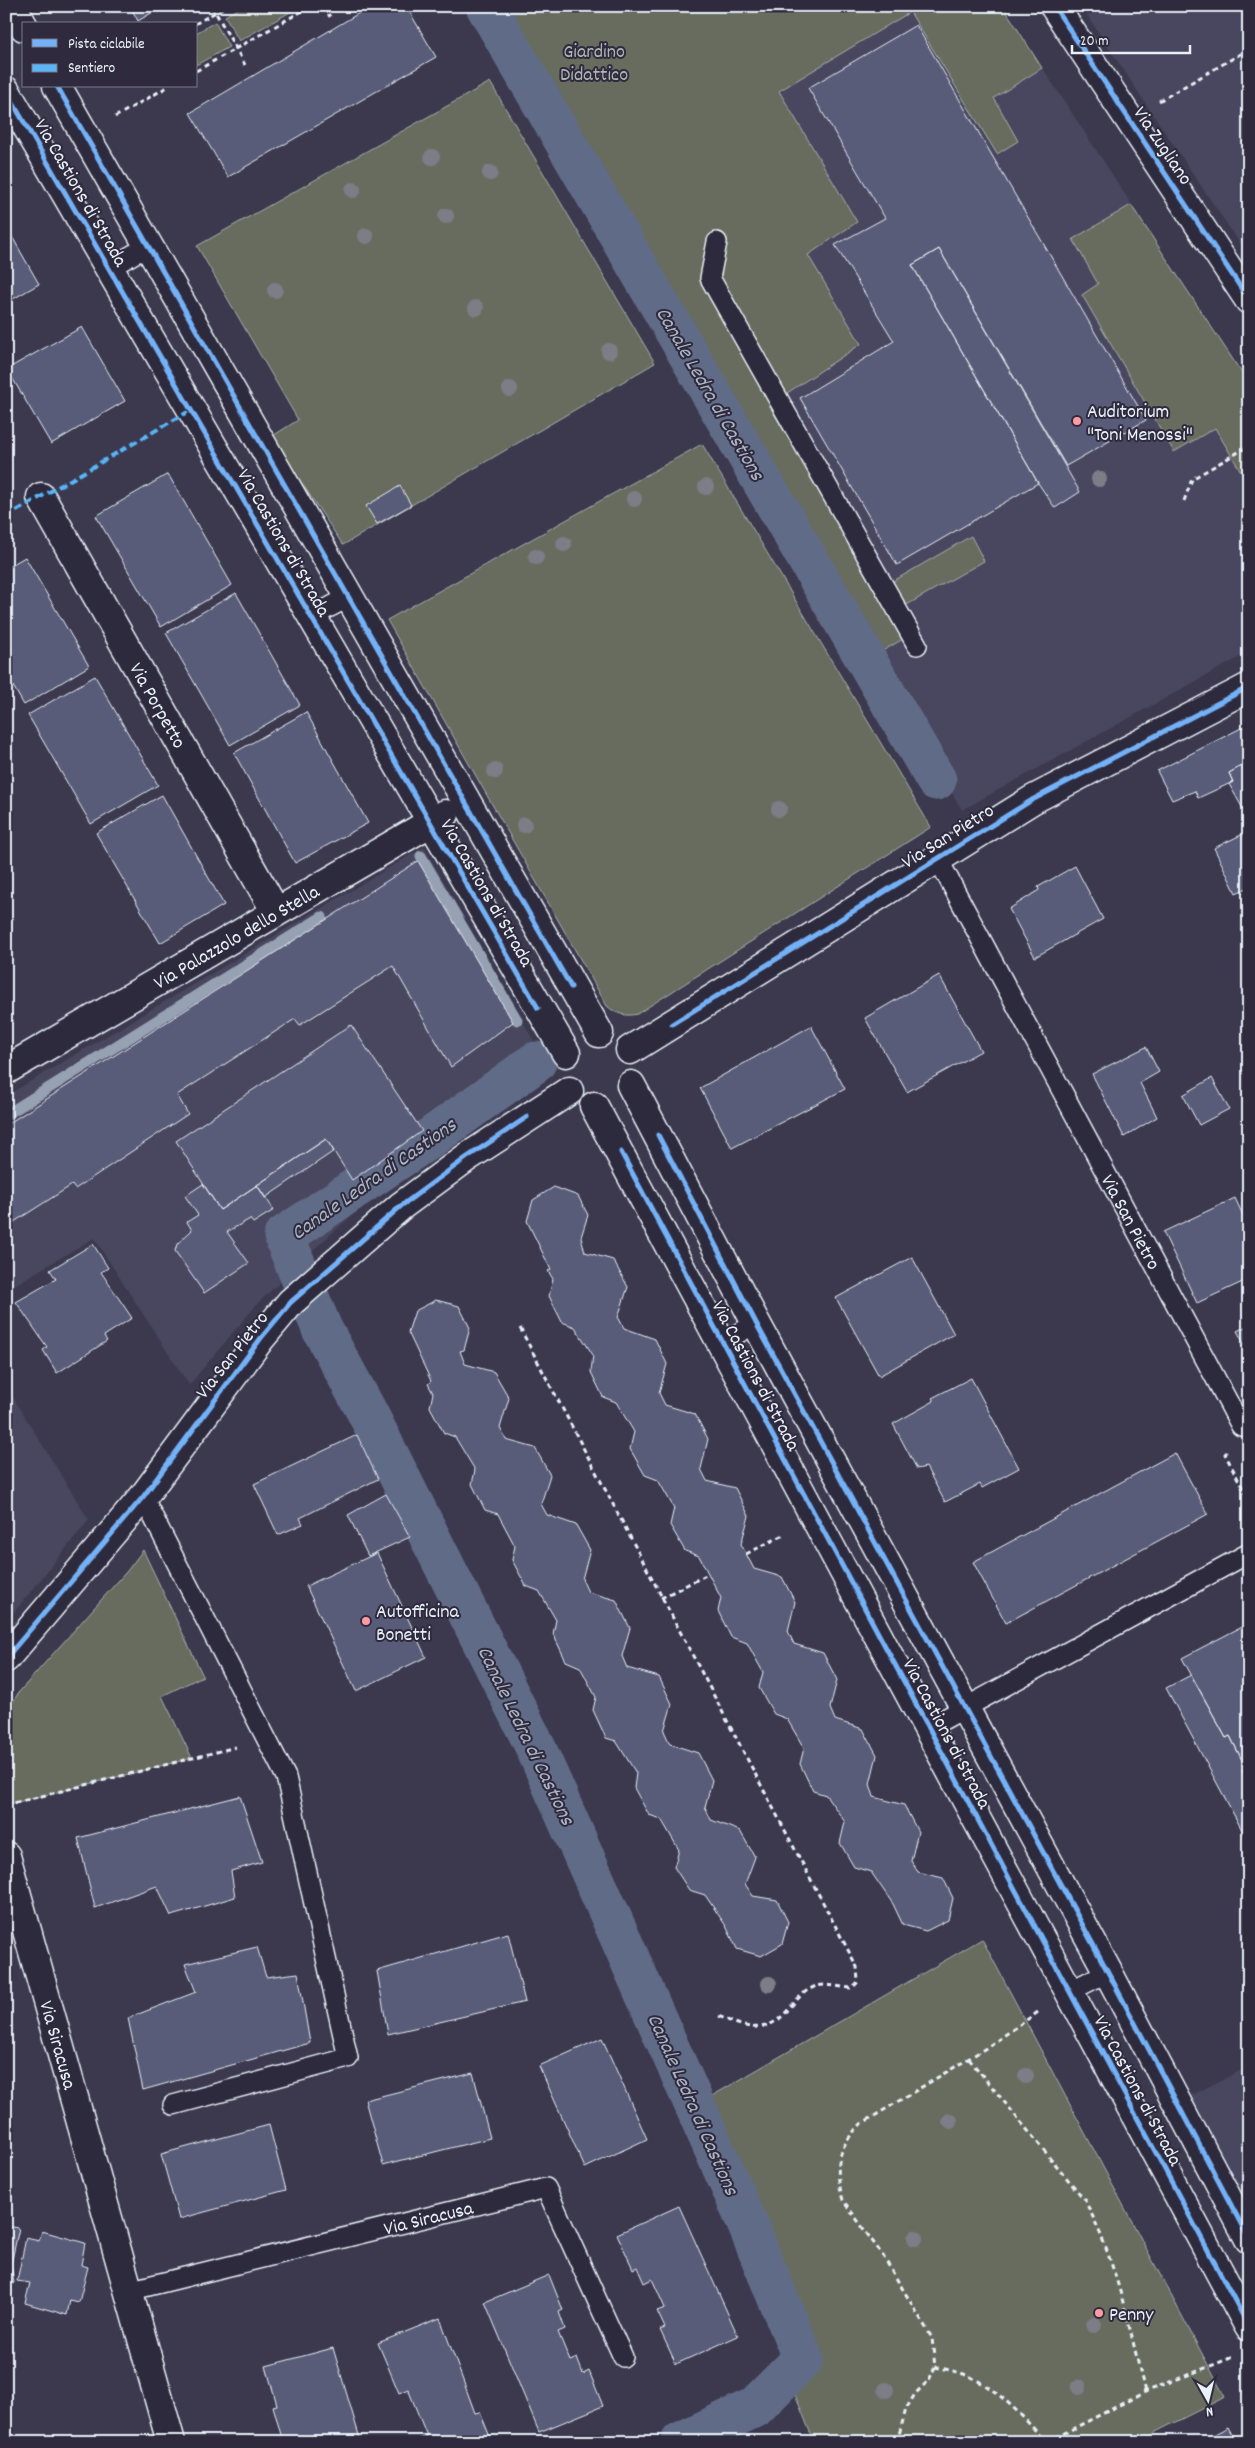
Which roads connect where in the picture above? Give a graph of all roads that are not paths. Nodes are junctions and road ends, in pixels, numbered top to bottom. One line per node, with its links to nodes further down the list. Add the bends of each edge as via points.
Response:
1 (12, 6): 3 (street)
2 (1054, 6): 9 (street, Via Zugliano)
3 (22, 24)
4 (58, 88): 7 (street, Via Castions di Strada)
5 (6, 92): 8 (street, Via Castions di Strada)
6 (717, 242): 13 (lane, via 710,278)
7 (148, 246): 8 (lane); 11 (street, Via Castions di Strada)
8 (109, 268): 12 (street, Via Castions di Strada)
9 (1249, 300)
10 (41, 497): 18 (street, Via Porpetto)
11 (349, 597): 12 (lane); 15 (street, Via Castions di Strada)
12 (311, 617): 16 (street, Via Castions di Strada)
13 (918, 645)
14 (1249, 687): 17 (street, Via San Pietro, via 1032,800)
15 (465, 802): 16 (street, Via Palazzolo dello Stella); 19 (street, Via Castions di Strada)
16 (430, 822): 18 (street, Via Palazzolo dello Stella); 21 (street, Via Castions di Strada)
17 (938, 859): 20 (street, Via San Pietro); 28 (lane, Via San Pietro)
18 (276, 912): 22 (street, Via Palazzolo dello Stella)
19 (598, 1033): 20 (street, via 616,1038); 21 (street, via 579,1039)
20 (630, 1050): 23 (street, via 635,1068)
21 (566, 1053): 24 (street, via 562,1073)
22 (10, 1060)
23 (631, 1085): 25 (street, via 616,1101); 26 (street, Via Castions di Strada)
24 (569, 1091): 25 (street, via 580,1101); 29 (street, Via San Pietro, via 466,1158 401,1206 291,1302 260,1338)
25 (594, 1106): 27 (street, Via Castions di Strada)
26 (756, 1323): 27 (lane); 32 (street, Via Castions di Strada)
27 (723, 1342): 33 (street, Via Castions di Strada)
28 (1241, 1426)
29 (143, 1497): 31 (street, Via San Pietro); 37 (lane, via 286,1777 348,2058)
30 (1249, 1553): 32 (lane, Via Castions di Strada)
31 (6, 1658)
32 (965, 1708): 33 (lane); 35 (street, Via Castions di Strada)
33 (928, 1728): 36 (street, Via Castions di Strada)
34 (6, 1856): 39 (street, Via Siracusa)
35 (1108, 1972): 36 (lane); 38 (street, Via Castions di Strada)
36 (1070, 1991): 40 (street, Via Castions di Strada)
37 (173, 2105)
38 (1249, 2239)
39 (128, 2291): 41 (lane, Via Siracusa, via 546,2188); 42 (street, Via Siracusa)
40 (1249, 2327)
41 (622, 2356)
42 (171, 2442)

